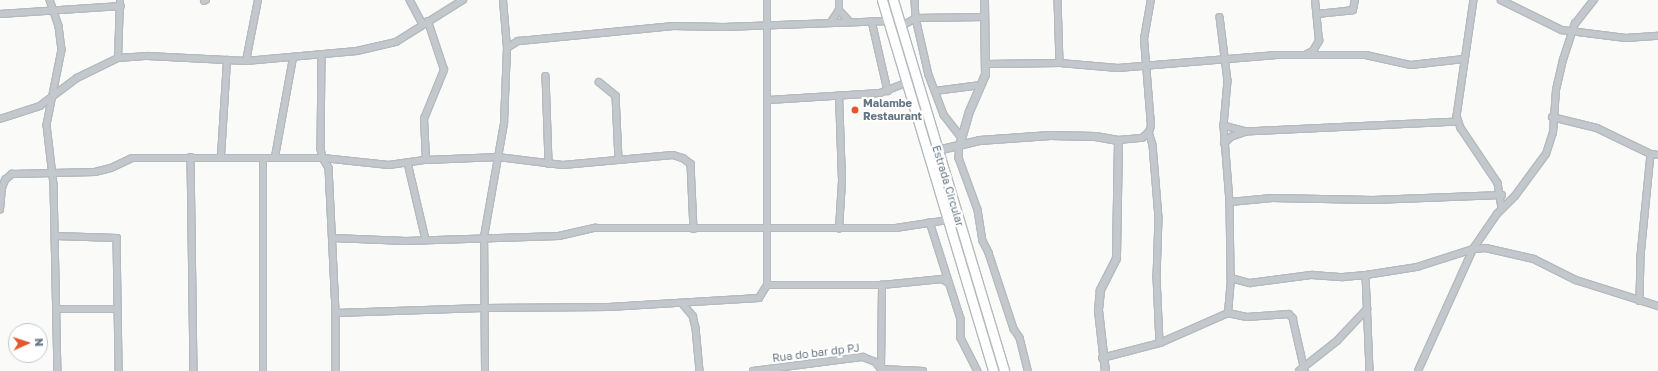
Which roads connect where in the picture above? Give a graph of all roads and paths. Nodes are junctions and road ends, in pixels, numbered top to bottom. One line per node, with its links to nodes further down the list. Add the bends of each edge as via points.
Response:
1 (50, 0): 24 (street)
2 (120, 0): 21 (street)
3 (258, 0): 49 (street)
4 (410, 0): 34 (street)
5 (462, 0): 34 (street)
6 (503, 0): 38 (street)
7 (767, 0): 35 (street)
8 (839, 0): 23 (street)
9 (882, 0): 31 (main road, Estrada Circular)
10 (893, 0): 36 (main road, Estrada Circular)
11 (912, 0): 22 (street)
12 (915, 0): 22 (street)
13 (984, 0): 27 (street)
14 (1058, 0): 50 (street)
15 (1150, 0): 52 (street, via 1144,39)
16 (1316, 0): 26 (street)
17 (1354, 0): 26 (street, via 1353,10)
18 (1474, 0): 47 (street)
19 (1502, 0): 37 (street, via 1562,30)
20 (1594, 0): 37 (street)
21 (120, 6): 24 (street); 44 (street)
22 (916, 8): 29 (street)
23 (839, 10): 32 (street); 33 (street)
24 (56, 12): 25 (street); 60 (street, via 62,50)
25 (0, 14)
26 (1317, 14): 43 (street, via 1319,41 1313,51)
27 (984, 17): 29 (street); 51 (street)
28 (1220, 17): 46 (street)
29 (916, 18): 36 (street); 58 (street)
30 (872, 21): 31 (street); 33 (street); 57 (street)
31 (889, 21): 55 (main road, Estrada Circular)
32 (831, 22): 33 (street); 35 (street)
33 (850, 22)
34 (426, 23): 42 (street, via 396,42 380,47); 80 (street, via 444,70 424,119)
35 (767, 25): 40 (street, via 661,27); 61 (street)
36 (900, 27): 71 (main road, Estrada Circular)
37 (1572, 31): 39 (street, via 1626,38); 62 (street, via 1558,79)
38 (506, 35): 40 (street); 41 (street)
39 (1658, 36)
40 (518, 41): 41 (street)
41 (507, 48): 76 (street, via 504,123)
42 (322, 55): 45 (street); 79 (street)
43 (1304, 55): 46 (street); 47 (street, via 1366,55 1411,65)
44 (118, 58): 48 (street, via 148,56); 60 (street, via 77,78)
45 (293, 58): 49 (street); 78 (street)
46 (1224, 58): 52 (street); 65 (street, via 1228,81)
47 (1464, 59): 64 (street)
48 (227, 60): 49 (street); 74 (street)
49 (246, 61)
50 (1060, 63): 51 (street); 52 (street, via 1101,68)
51 (986, 64): 56 (street)
52 (1146, 64): 66 (street, via 1151,118)
53 (546, 76): 83 (street)
54 (598, 82): 81 (street, via 616,96)
55 (906, 83): 57 (street); 91 (main road, Estrada Circular)
56 (981, 85): 58 (street); 68 (street)
57 (888, 91): 59 (street)
58 (935, 91): 68 (street, via 944,115)
59 (840, 96): 61 (street); 94 (street, via 842,181)
60 (52, 98): 63 (street, via 33,108); 84 (street, via 47,140)
61 (769, 100): 95 (street)
62 (1552, 117): 72 (street, via 1597,128); 89 (street, via 1553,132 1546,154 1515,196)
63 (0, 119)
64 (1458, 122): 67 (street); 87 (street, via 1491,170)
65 (1224, 126): 67 (street); 70 (street)
66 (1149, 132): 69 (street, via 1142,138); 119 (street, via 1153,145 1159,218 1157,277)
67 (1246, 132): 70 (street, via 1231,137)
68 (960, 140): 69 (street, via 1050,135 1095,136); 71 (street); 136 (street, via 959,158 978,210 983,241 1014,328 1020,338)
69 (1118, 140): 120 (street, via 1116,258 1100,290 1098,310)
70 (1224, 144): 88 (street)
71 (937, 150): 135 (main road, Estrada Circular)
72 (1651, 154): 73 (street); 108 (street, via 1641,248)
73 (1658, 155)
74 (221, 156): 75 (street); 77 (street)
75 (191, 157): 84 (street, via 132,158 95,172); 126 (street)
76 (499, 157): 80 (street); 83 (street); 97 (street)
77 (263, 158): 78 (street); 127 (street)
78 (275, 158): 79 (street)
79 (322, 158): 82 (street, via 389,165); 98 (street, via 329,168)
80 (426, 160): 82 (street)
81 (619, 160): 83 (street); 93 (street, via 673,155 688,160 693,173)
82 (408, 163): 99 (street)
83 (549, 164)
84 (53, 175): 85 (street, via 22,172); 96 (street)
85 (2, 180): 86 (street)
86 (1, 187): 90 (street)
87 (1502, 195): 88 (street, via 1374,200 1272,198); 89 (street)
88 (1230, 202): 103 (street)
89 (1502, 209): 100 (street)
90 (0, 210)
91 (948, 220): 92 (street); 134 (main road, Estrada Circular)
92 (930, 222): 94 (street, via 896,228); 101 (street)
93 (694, 229): 95 (street); 97 (street, via 595,228 559,236)
94 (839, 229): 95 (street)
95 (767, 230): 106 (street)
96 (56, 236): 113 (street); 114 (street, via 117,238)
97 (484, 237): 99 (street); 112 (street)
98 (333, 238): 99 (street); 117 (street)
99 (426, 240)
100 (1473, 249): 102 (street, via 1417,267); 108 (street, via 1500,249 1534,259 1576,280); 139 (street)
101 (946, 273): 104 (street); 105 (street)
102 (1366, 275): 103 (street, via 1343,278 1312,275 1250,283); 115 (street)
103 (1231, 278): 116 (street)
104 (942, 280): 105 (street); 107 (street)
105 (949, 284): 133 (street, via 961,318 961,338)
106 (767, 285): 107 (street); 109 (street, via 759,298)
107 (882, 285): 122 (street)
108 (1640, 301): 111 (street)
109 (697, 303): 110 (street); 118 (street)
110 (683, 304): 112 (street); 118 (street)
111 (1658, 306)
112 (483, 308): 117 (street); 129 (street)
113 (56, 309): 114 (street); 124 (street)
114 (118, 309): 125 (street)
115 (1367, 309): 123 (street); 138 (street)
116 (1228, 313): 119 (street); 123 (street, via 1247,317 1289,314 1293,318)
117 (336, 314): 128 (street)
118 (693, 316): 130 (street, via 699,343)
119 (1160, 343): 120 (street)
120 (1102, 358): 137 (street)
121 (800, 368): 122 (street, Rua do bar dp PJ, via 863,357 876,362); 131 (street, Rua do bar dp PJ)
122 (881, 370): 132 (street)
123 (1303, 370)
124 (58, 371)
125 (119, 371)
126 (194, 371)
127 (263, 371)
128 (336, 371)
129 (485, 371)
130 (700, 371)
131 (753, 371)
132 (924, 371)
133 (978, 371)
134 (993, 371)
135 (1004, 371)
136 (1028, 371)
137 (1105, 371)
138 (1370, 371)
139 (1418, 371)

